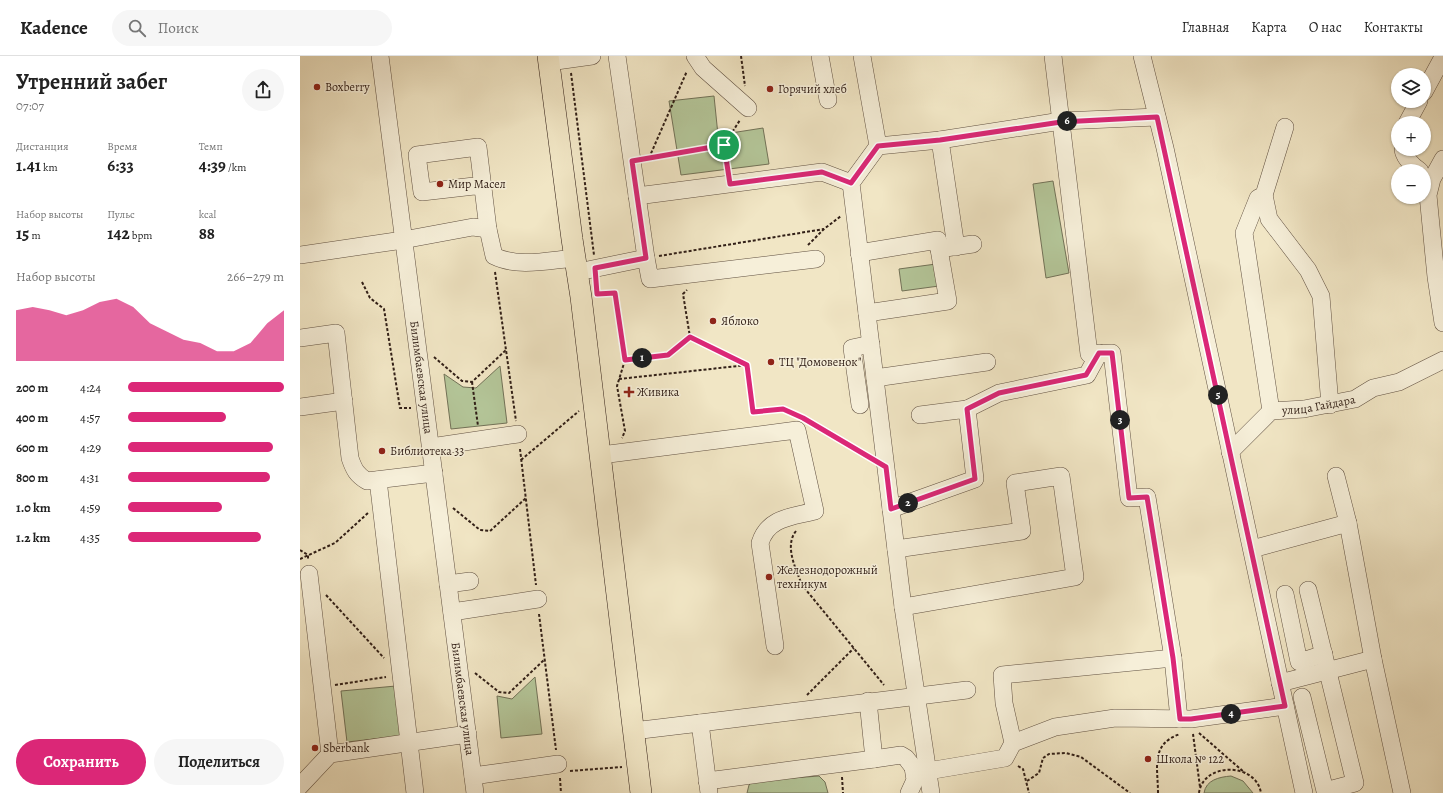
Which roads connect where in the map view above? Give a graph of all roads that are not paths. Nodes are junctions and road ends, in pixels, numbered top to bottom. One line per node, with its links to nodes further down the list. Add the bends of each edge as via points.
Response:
1 (380, 56): 27 (street, Билимбаевская улица)
2 (592, 56): 9 (street)
3 (617, 56): 24 (street)
4 (820, 56): 12 (street)
5 (862, 56): 18 (street)
6 (1053, 56): 15 (street)
7 (1142, 56): 14 (street)
8 (1443, 57): 11 (street)
9 (548, 59): 33 (main road)
10 (691, 63): 13 (street, via 703,68)
11 (1431, 79)
12 (828, 100)
13 (748, 108)
14 (1157, 117): 15 (street); 51 (street)
15 (1061, 122): 17 (street); 38 (street, via 1089,354)
16 (1285, 127): 23 (street)
17 (940, 140): 18 (street); 28 (street, via 964,245)
18 (878, 146): 21 (street)
19 (1443, 159): 20 (street)
20 (1431, 169)
21 (851, 183): 24 (street, via 822,172); 29 (street)
22 (483, 185): 26 (street)
23 (1264, 195): 44 (street, via 1269,219 1308,270 1321,296); 47 (street, via 1258,198 1244,233)
24 (637, 196): 31 (street)
25 (1429, 204): 35 (street)
26 (488, 229): 27 (street, via 473,227); 33 (street, via 494,256 504,261)
27 (403, 240): 30 (street); 50 (street, Билимбаевская улица, via 418,297)
28 (939, 249): 29 (street, via 938,240); 34 (street, via 948,301)
29 (859, 253): 34 (street)
30 (300, 255)
31 (646, 258): 32 (street, via 650,279); 33 (street)
32 (816, 259)
33 (583, 266): 52 (main road)
34 (867, 313): 37 (street)
35 (1443, 323)
36 (300, 338): 42 (street, via 336,333)
37 (871, 344): 41 (street); 43 (street, via 852,348)
38 (1099, 353): 46 (street, via 1086,375 999,393); 70 (street, via 1112,353 1129,498 1147,497)
39 (1443, 360): 44 (street, улица Гайдара, via 1399,382 1373,388 1355,399)
40 (986, 362): 41 (street)
41 (875, 378): 56 (street)
42 (344, 401): 45 (street); 55 (street, via 353,468 367,482)
43 (860, 405)
44 (1330, 405): 47 (street, улица Гайдара)
45 (300, 407)
46 (967, 409): 48 (street); 56 (street, via 975,479)
47 (1271, 411): 51 (street, улица Гайдара)
48 (920, 415)
49 (518, 434): 50 (street)
50 (431, 447): 53 (street, Билимбаевская улица)
51 (1230, 452): 59 (street)
52 (608, 454): 68 (street, via 797,430 815,511 770,525 760,543); 81 (main road)
53 (434, 473): 55 (street); 62 (street, Билимбаевская улица)
54 (1336, 476): 57 (street)
55 (378, 480): 83 (street)
56 (891, 509): 58 (street)
57 (1348, 523): 59 (street); 71 (street)
58 (896, 549): 66 (street); 66 (street, via 1022,530 1015,483 1061,476 1075,577)
59 (1252, 549): 73 (street)
60 (309, 574): 85 (street)
61 (470, 581): 62 (street)
62 (448, 584): 67 (street, Билимбаевская улица)
63 (1308, 590): 69 (street)
64 (1285, 594): 69 (street, via 1299,662)
65 (538, 599): 67 (street)
66 (903, 607): 75 (street)
67 (452, 612): 82 (street, Билимбаевская улица)
68 (775, 646)
69 (1324, 654): 72 (street)
70 (1173, 658): 79 (street); 84 (street, via 1002,675 1004,703)
71 (1373, 659): 72 (street); 98 (street)
72 (1328, 671): 73 (street); 76 (street, via 1355,783 1326,791)
73 (1280, 683): 78 (street)
74 (967, 690): 75 (street)
75 (916, 696): 77 (street); 88 (street)
76 (1302, 697)
77 (868, 701): 80 (street); 86 (street)
78 (1285, 706): 79 (street); 97 (street)
79 (1180, 719): 84 (street, via 1115,718 1055,727)
80 (700, 723): 81 (street); 91 (street)
81 (633, 731): 94 (main road)
82 (468, 734): 83 (street); 89 (street, Билимбаевская улица)
83 (409, 742): 85 (street); 92 (street)
84 (1013, 743): 88 (street, via 1005,758)
85 (330, 754): 90 (street)
86 (874, 759): 88 (street, via 901,755); 91 (street)
87 (558, 768): 89 (street)
88 (921, 769): 95 (street); 96 (street)
89 (473, 776): 93 (street, Билимбаевская улица)
90 (300, 786)
91 (708, 787)
92 (415, 793)
93 (475, 793)
94 (641, 793)
95 (909, 793)
96 (931, 793)
97 (1304, 793)
98 (1402, 793)

